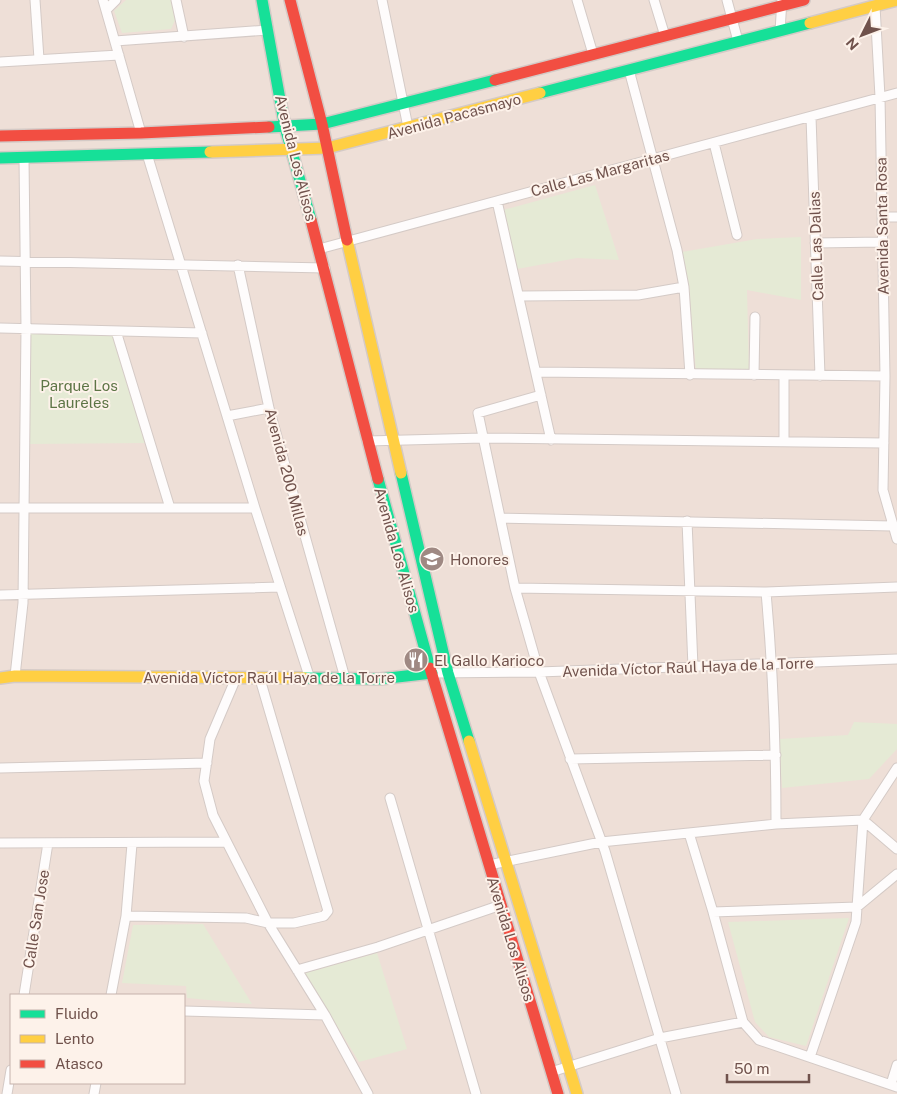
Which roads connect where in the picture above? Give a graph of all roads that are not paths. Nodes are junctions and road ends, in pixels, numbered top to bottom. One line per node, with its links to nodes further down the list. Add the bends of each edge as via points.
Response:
1 (36, 0): 25 (street)
2 (103, 0): 15 (street)
3 (116, 0): 15 (street)
4 (176, 0): 20 (street)
5 (262, 0): 17 (street, Avenida Los Alisos)
6 (290, 0): 32 (street, Avenida Los Alisos)
7 (382, 0): 30 (street)
8 (577, 0): 23 (street)
9 (654, 0): 19 (street)
10 (727, 0): 16 (street)
11 (804, 0): 13 (street, Avenida Pacasmayo)
12 (897, 0): 14 (street, Avenida Pacasmayo)
13 (782, 3): 16 (street, Avenida Pacasmayo); 18 (street)
14 (875, 3): 18 (street, Avenida Pacasmayo); 29 (street, Avenida Santa Rosa)
15 (106, 10): 21 (street)
16 (732, 19): 19 (street, Avenida Pacasmayo); 22 (street)
17 (268, 30): 20 (street); 33 (street, Avenida Los Alisos)
18 (780, 30): 22 (street, Avenida Pacasmayo)
19 (665, 36): 23 (street, Avenida Pacasmayo)
20 (184, 37): 21 (street)
21 (115, 41): 24 (street)
22 (738, 42): 27 (street, Avenida Pacasmayo)
23 (593, 54): 30 (street, Avenida Pacasmayo)
24 (118, 55): 25 (street); 35 (street)
25 (39, 59): 26 (street)
26 (0, 62)
27 (629, 70): 34 (street, Avenida Pacasmayo); 43 (street)
28 (897, 93): 29 (street, Calle Las Margaritas)
29 (880, 98): 31 (street, Calle Las Margaritas); 45 (street, Avenida Santa Rosa)
30 (402, 103): 32 (street, Avenida Pacasmayo); 34 (street)
31 (810, 117): 37 (street, Calle Las Margaritas); 49 (street, Calle Las Dalias)
32 (322, 124): 33 (street, Avenida Pacasmayo); 38 (street, Avenida Los Alisos)
33 (285, 127): 35 (street, Avenida Pacasmayo); 39 (street, Avenida Los Alisos)
34 (408, 127): 38 (street, Avenida Pacasmayo)
35 (141, 133): 36 (street, Avenida Pacasmayo)
36 (0, 136)
37 (714, 143): 43 (street, Calle Las Margaritas); 47 (street)
38 (327, 148): 39 (street, Avenida Pacasmayo); 48 (street, Avenida Los Alisos)
39 (291, 150): 40 (street, Avenida Pacasmayo); 51 (street, Avenida Los Alisos)
40 (147, 154): 42 (street, Avenida Pacasmayo); 54 (street)
41 (0, 158): 42 (street, Avenida Pacasmayo)
42 (24, 158): 52 (street)
43 (652, 158): 44 (street, Calle Las Margaritas); 57 (street)
44 (496, 201): 48 (street, Calle Las Margaritas); 58 (street)
45 (882, 217): 46 (street); 50 (street, Avenida Santa Rosa)
46 (897, 217)
47 (737, 236)
48 (347, 242): 51 (street, Calle Las Margaritas); 75 (street, Avenida Los Alisos)
49 (815, 242): 50 (street); 68 (street, Calle Las Dalias)
50 (882, 242): 69 (street, Avenida Santa Rosa)
51 (320, 249): 56 (street, Avenida Los Alisos)
52 (25, 260): 53 (street); 54 (street); 61 (street)
53 (0, 261)
54 (180, 264): 55 (street); 63 (street)
55 (238, 264): 56 (street); 71 (street, Avenida 200 Millas)
56 (325, 268): 77 (street, Avenida Los Alisos)
57 (684, 287): 58 (street, via 638,295); 65 (street)
58 (520, 296): 64 (street)
59 (754, 317): 66 (street)
60 (0, 328): 61 (street)
61 (26, 328): 62 (street); 80 (street)
62 (116, 330): 63 (street); 81 (street)
63 (202, 333): 72 (street)
64 (536, 372): 65 (street); 70 (street)
65 (690, 375): 66 (street)
66 (754, 375): 67 (street)
67 (784, 375): 68 (street); 76 (street)
68 (820, 376): 69 (street)
69 (886, 376): 78 (street, Avenida Santa Rosa)
70 (541, 396): 73 (street, via 478,413); 74 (street)
71 (269, 408): 72 (street); 103 (street, Avenida 200 Millas)
72 (227, 416): 82 (street)
73 (483, 438): 74 (street); 75 (street); 83 (street)
74 (551, 440): 76 (street)
75 (394, 441): 77 (street); 99 (street, Avenida Los Alisos)
76 (784, 441): 78 (street)
77 (367, 442): 98 (street, Avenida Los Alisos)
78 (884, 442): 85 (street, Avenida Santa Rosa, via 883,490)
79 (0, 508): 80 (street)
80 (23, 508): 81 (street); 93 (street)
81 (170, 508): 82 (street)
82 (255, 508): 87 (street)
83 (501, 518): 84 (street); 89 (street)
84 (687, 521): 85 (street); 90 (street)
85 (892, 526): 86 (street, Avenida Santa Rosa)
86 (897, 539)
87 (280, 587): 93 (street); 105 (street)
88 (897, 587): 91 (street)
89 (515, 588): 90 (street); 97 (street)
90 (691, 592): 91 (street); 96 (street)
91 (766, 592): 95 (street)
92 (0, 595): 93 (street)
93 (21, 595): 100 (street, via 23,603)
94 (897, 660): 95 (street, Avenida Víctor Raúl Haya de la Torre)
95 (773, 664): 96 (street, Avenida Víctor Raúl Haya de la Torre); 106 (street)
96 (693, 667): 97 (street, Avenida Víctor Raúl Haya de la Torre)
97 (539, 672): 99 (street, Avenida Víctor Raúl Haya de la Torre); 107 (street)
98 (432, 673): 99 (street, Avenida Víctor Raúl Haya de la Torre); 103 (street, Avenida Víctor Raúl Haya de la Torre, via 380,679); 122 (street, Avenida Los Alisos)
99 (448, 673): 121 (street, Avenida Los Alisos)
100 (15, 676): 101 (street, Avenida Víctor Raúl Haya de la Torre); 102 (street, Avenida Víctor Raúl Haya de la Torre)
101 (0, 678)
102 (236, 678): 104 (street, Avenida Víctor Raúl Haya de la Torre); 108 (street, via 210,739)
103 (345, 678): 105 (street, Avenida Víctor Raúl Haya de la Torre)
104 (260, 679): 105 (street, Avenida Víctor Raúl Haya de la Torre); 128 (street, via 328,911 324,916 294,923)
105 (310, 679)
106 (776, 755): 107 (street); 113 (street)
107 (570, 759): 116 (street)
108 (207, 764): 109 (street); 115 (street, via 204,781 213,815)
109 (0, 768)
110 (897, 768): 112 (street)
111 (390, 798): 129 (street)
112 (863, 820): 113 (street); 120 (street); 125 (street)
113 (776, 824): 114 (street)
114 (688, 833): 116 (street); 126 (street)
115 (225, 842): 119 (street); 128 (street)
116 (601, 842): 121 (street); 136 (street)
117 (0, 843): 118 (street)
118 (48, 844): 119 (street); 131 (street, Calle San Jose)
119 (132, 844): 127 (street)
120 (897, 849)
121 (506, 862): 122 (street); 139 (street, Avenida Los Alisos)
122 (489, 865): 124 (street, Avenida Los Alisos)
123 (897, 874): 125 (street)
124 (501, 905): 129 (street); 140 (street, Avenida Los Alisos)
125 (857, 907): 126 (street); 137 (street, via 856,922)
126 (713, 912): 135 (street)
127 (126, 916): 128 (street, via 246,918); 132 (street)
128 (268, 923): 130 (street)
129 (430, 930): 130 (street); 146 (street)
130 (297, 970): 134 (street)
131 (24, 994)
132 (111, 994)
133 (185, 1010): 134 (street)
134 (325, 1015): 145 (street)
135 (743, 1022): 136 (street); 137 (street, via 760,1040)
136 (660, 1038): 139 (street); 149 (street)
137 (810, 1057): 142 (street)
138 (897, 1065): 142 (street)
139 (569, 1067): 140 (street); 148 (street, Avenida Los Alisos)
140 (551, 1072): 147 (street, Avenida Los Alisos)
141 (10, 1078): 144 (street)
142 (894, 1086)
143 (0, 1092): 144 (street)
144 (8, 1094)
145 (368, 1094)
146 (474, 1094)
147 (558, 1094)
148 (578, 1094)
149 (676, 1094)

